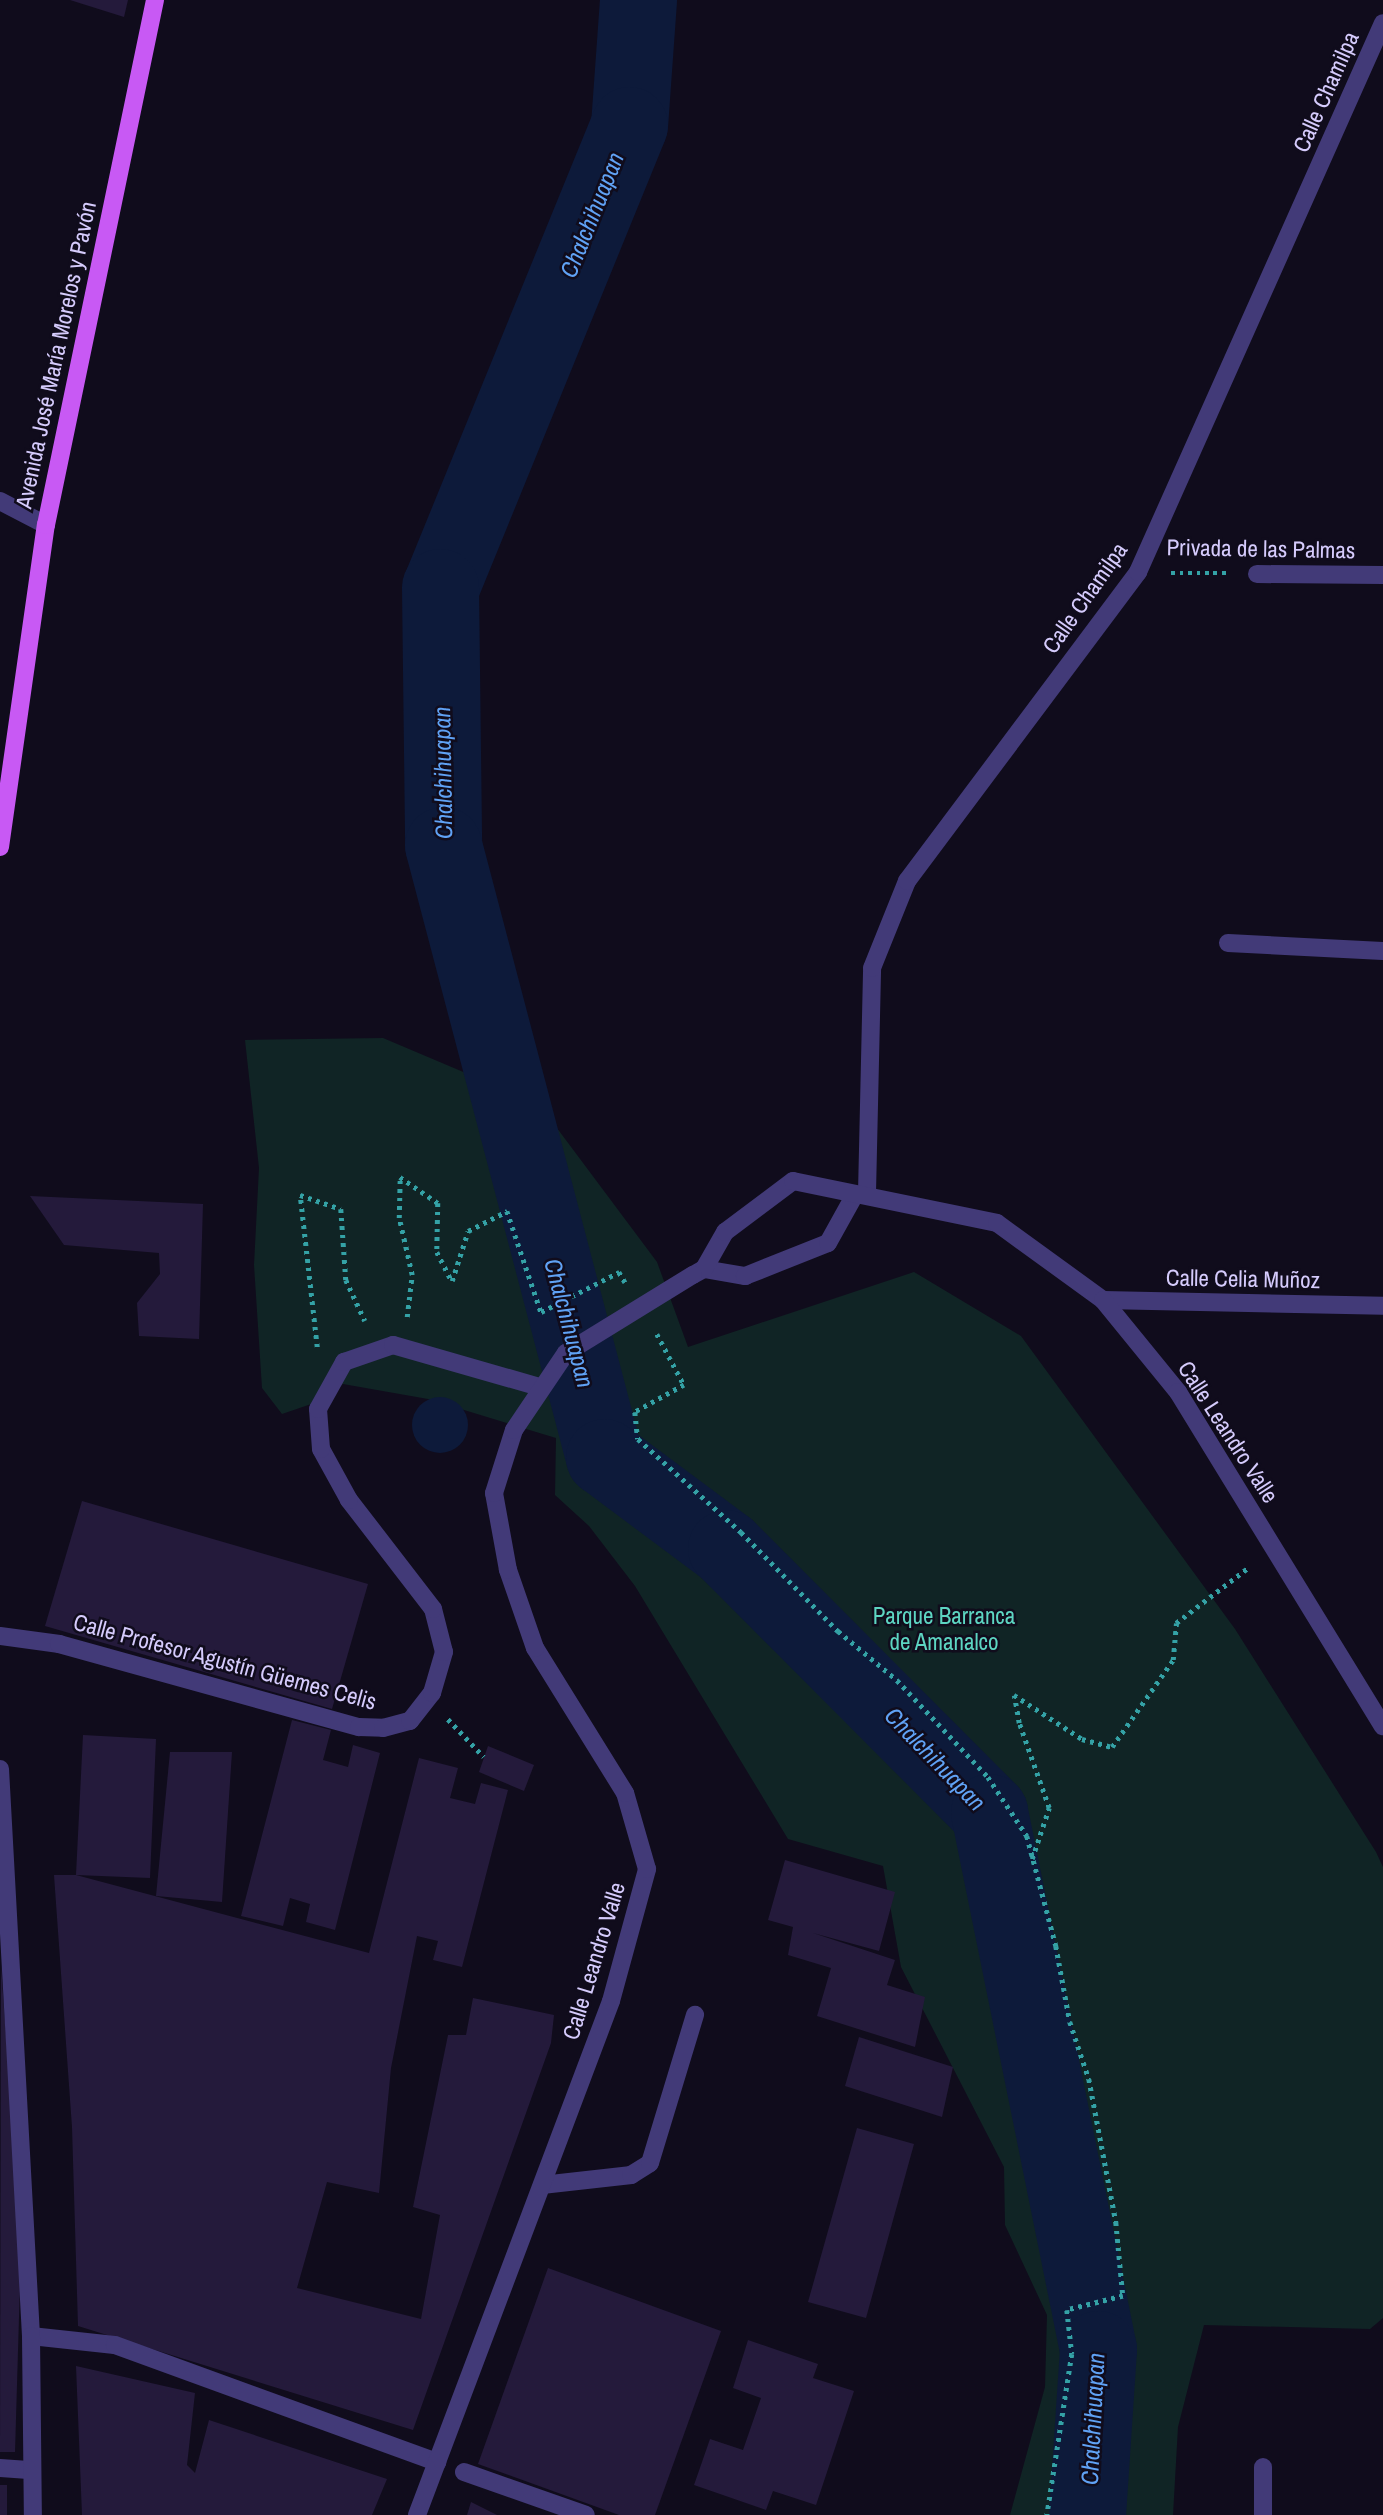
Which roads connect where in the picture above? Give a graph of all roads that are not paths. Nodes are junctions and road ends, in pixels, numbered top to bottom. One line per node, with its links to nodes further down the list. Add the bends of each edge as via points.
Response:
1 (155, 0): 4 (main road, Avenida José María Morelos y Pavón)
2 (1383, 23): 10 (street, Calle Chamilpa, via 1138,572 907,881 872,968)
3 (4, 507): 4 (street)
4 (46, 525): 7 (main road, Avenida José María Morelos y Pavón)
5 (1257, 574): 6 (street, Privada de las Palmas)
6 (1383, 576)
7 (0, 847)
8 (1228, 943): 9 (street)
9 (1383, 951)
10 (860, 1195): 11 (street, via 828,1242 745,1276); 11 (street, Calle Leandro Valle, via 793,1181 725,1232); 12 (street, Calle Leandro Valle, via 998,1223)
11 (699, 1272): 14 (street, Calle Leandro Valle, bridge, via 566,1353)
12 (1102, 1300): 13 (street, Calle Celia Muñoz); 16 (street, Calle Leandro Valle, via 1178,1392)
13 (1383, 1306)
14 (539, 1387): 15 (street, Calle Profesor Agustín Güemes Celis, via 393,1345 344,1362 318,1409 321,1450 349,1500 433,1609 444,1652 428,1698 410,1721 383,1728 359,1727 59,1644); 19 (street, Calle Leandro Valle, via 513,1430 494,1493 508,1570 536,1648 625,1793 647,1869 611,2001)
15 (0, 1636)
16 (1383, 1726)
17 (0, 1769): 20 (street)
18 (695, 2015): 19 (street, via 650,2163 631,2175)
19 (542, 2185): 21 (street, Calle Leandro Valle)
20 (31, 2336): 21 (street, via 115,2345); 24 (street)
21 (437, 2462): 27 (street, Calle Leandro Valle)
22 (1263, 2467): 29 (street)
23 (0, 2468): 24 (street)
24 (32, 2470): 26 (street)
25 (464, 2472): 28 (street)
26 (33, 2515)
27 (417, 2515)
28 (586, 2515)
29 (1263, 2515)

